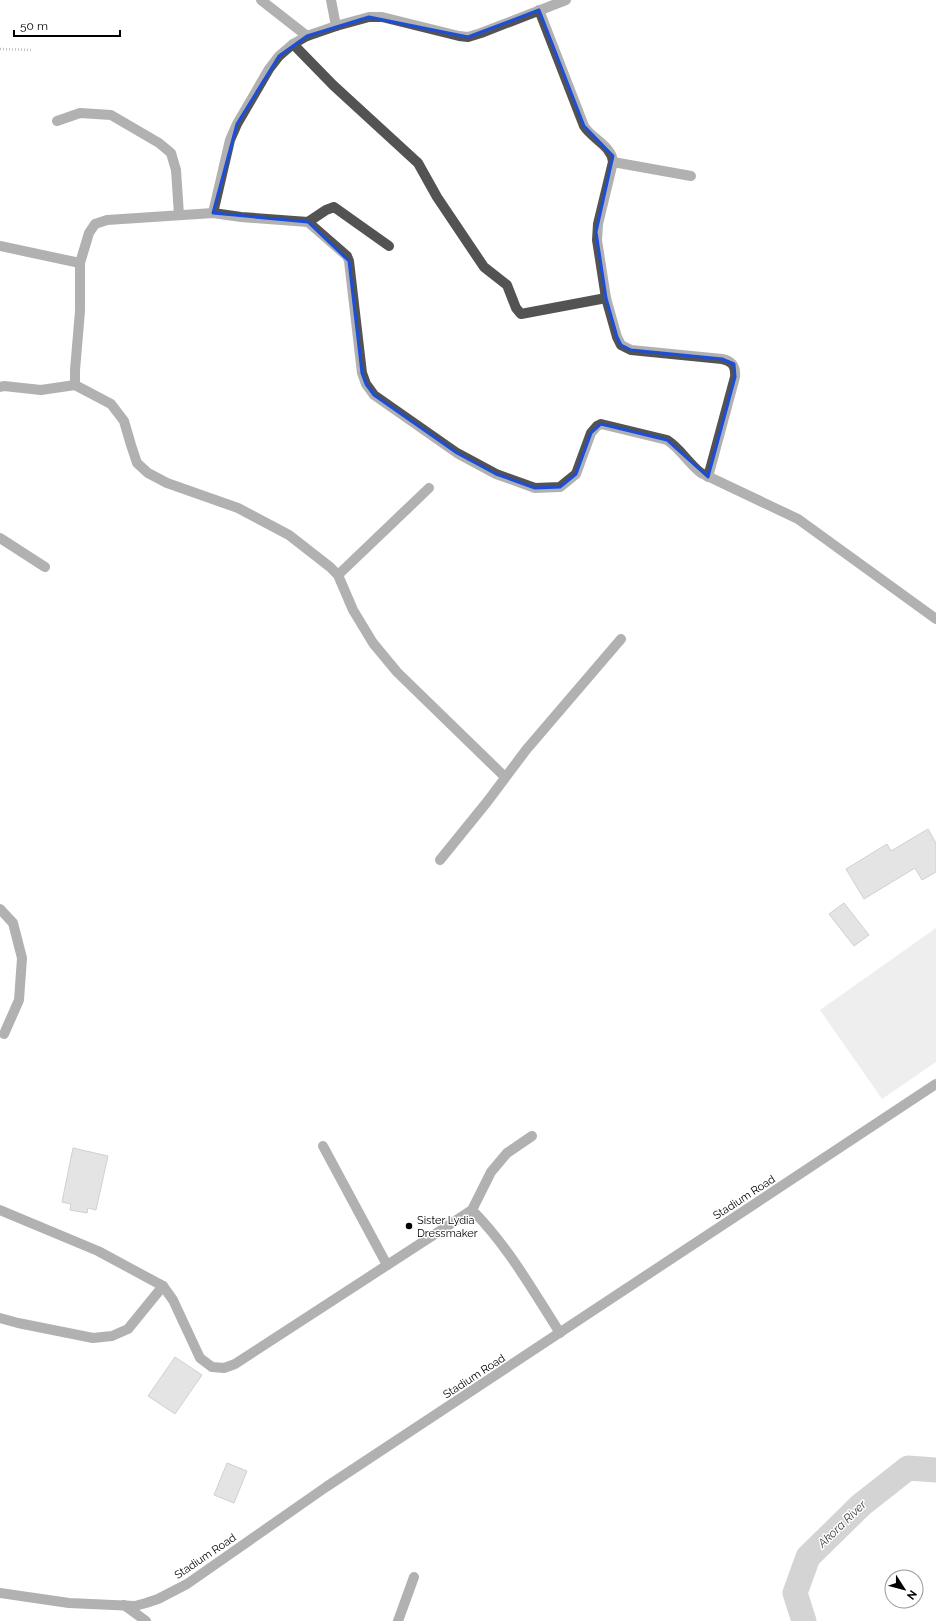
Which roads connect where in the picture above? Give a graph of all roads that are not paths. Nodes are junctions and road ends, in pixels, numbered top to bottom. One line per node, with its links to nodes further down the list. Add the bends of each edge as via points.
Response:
1 (261, 0): 6 (street)
2 (332, 0): 5 (street)
3 (566, 0): 4 (street)
4 (540, 10): 5 (street, via 468,37 382,17 369,17); 9 (street, via 584,126 588,133 610,152)
5 (336, 26): 6 (street)
6 (307, 36): 7 (street)
7 (293, 44): 11 (street, via 269,69 237,124 230,140); 17 (street, via 337,89 418,163 484,267 507,285 518,312 525,315)
8 (57, 121): 12 (street, via 80,113 111,115 160,143 171,153 176,170)
9 (613, 162): 10 (street); 17 (street, via 596,232)
10 (691, 176)
11 (213, 213): 12 (street); 13 (street)
12 (179, 215): 16 (street, via 107,220 96,224 89,233)
13 (308, 222): 15 (street, via 334,207); 20 (street, via 347,256 349,261 362,373 366,384 374,395 457,453 496,474 535,488 560,487 576,474 591,433 601,424 667,440 677,446 695,468)
14 (0, 246): 16 (street)
15 (389, 246)
16 (80, 263): 18 (street)
17 (606, 298): 20 (street, via 617,337 626,348 722,359 734,364 735,377)
18 (75, 385): 19 (street, via 41,390); 24 (street, via 111,404 124,421 137,463 148,473 168,483 238,508 289,535)
19 (0, 387)
20 (708, 477): 25 (street, via 798,519)
21 (429, 488): 24 (street)
22 (0, 538): 23 (street)
23 (45, 567)
24 (338, 575): 27 (street, via 353,610 373,642 397,672)
25 (936, 619)
26 (621, 639): 27 (street)
27 (505, 777): 28 (street)
28 (440, 860)
29 (0, 909): 30 (street, via 13,923 22,958 19,1000)
30 (4, 1034)
31 (936, 1084): 39 (street, Stadium Road)
32 (532, 1136): 35 (street, via 507,1153 491,1172)
33 (323, 1146): 36 (street)
34 (0, 1210): 37 (street, via 98,1251)
35 (472, 1210): 36 (street); 39 (street, via 489,1226 513,1259)
36 (387, 1265): 37 (street, via 235,1364 224,1368 212,1366 200,1358 173,1300)
37 (163, 1286): 38 (street, via 128,1329 112,1336 93,1338)
38 (0, 1318)
39 (560, 1334): 42 (street, Stadium Road, via 326,1487 187,1584 146,1604)
40 (414, 1577): 44 (street)
41 (0, 1594): 42 (street, Stadium Road, via 69,1603)
42 (124, 1605): 43 (street)
43 (146, 1621)
44 (398, 1621)

